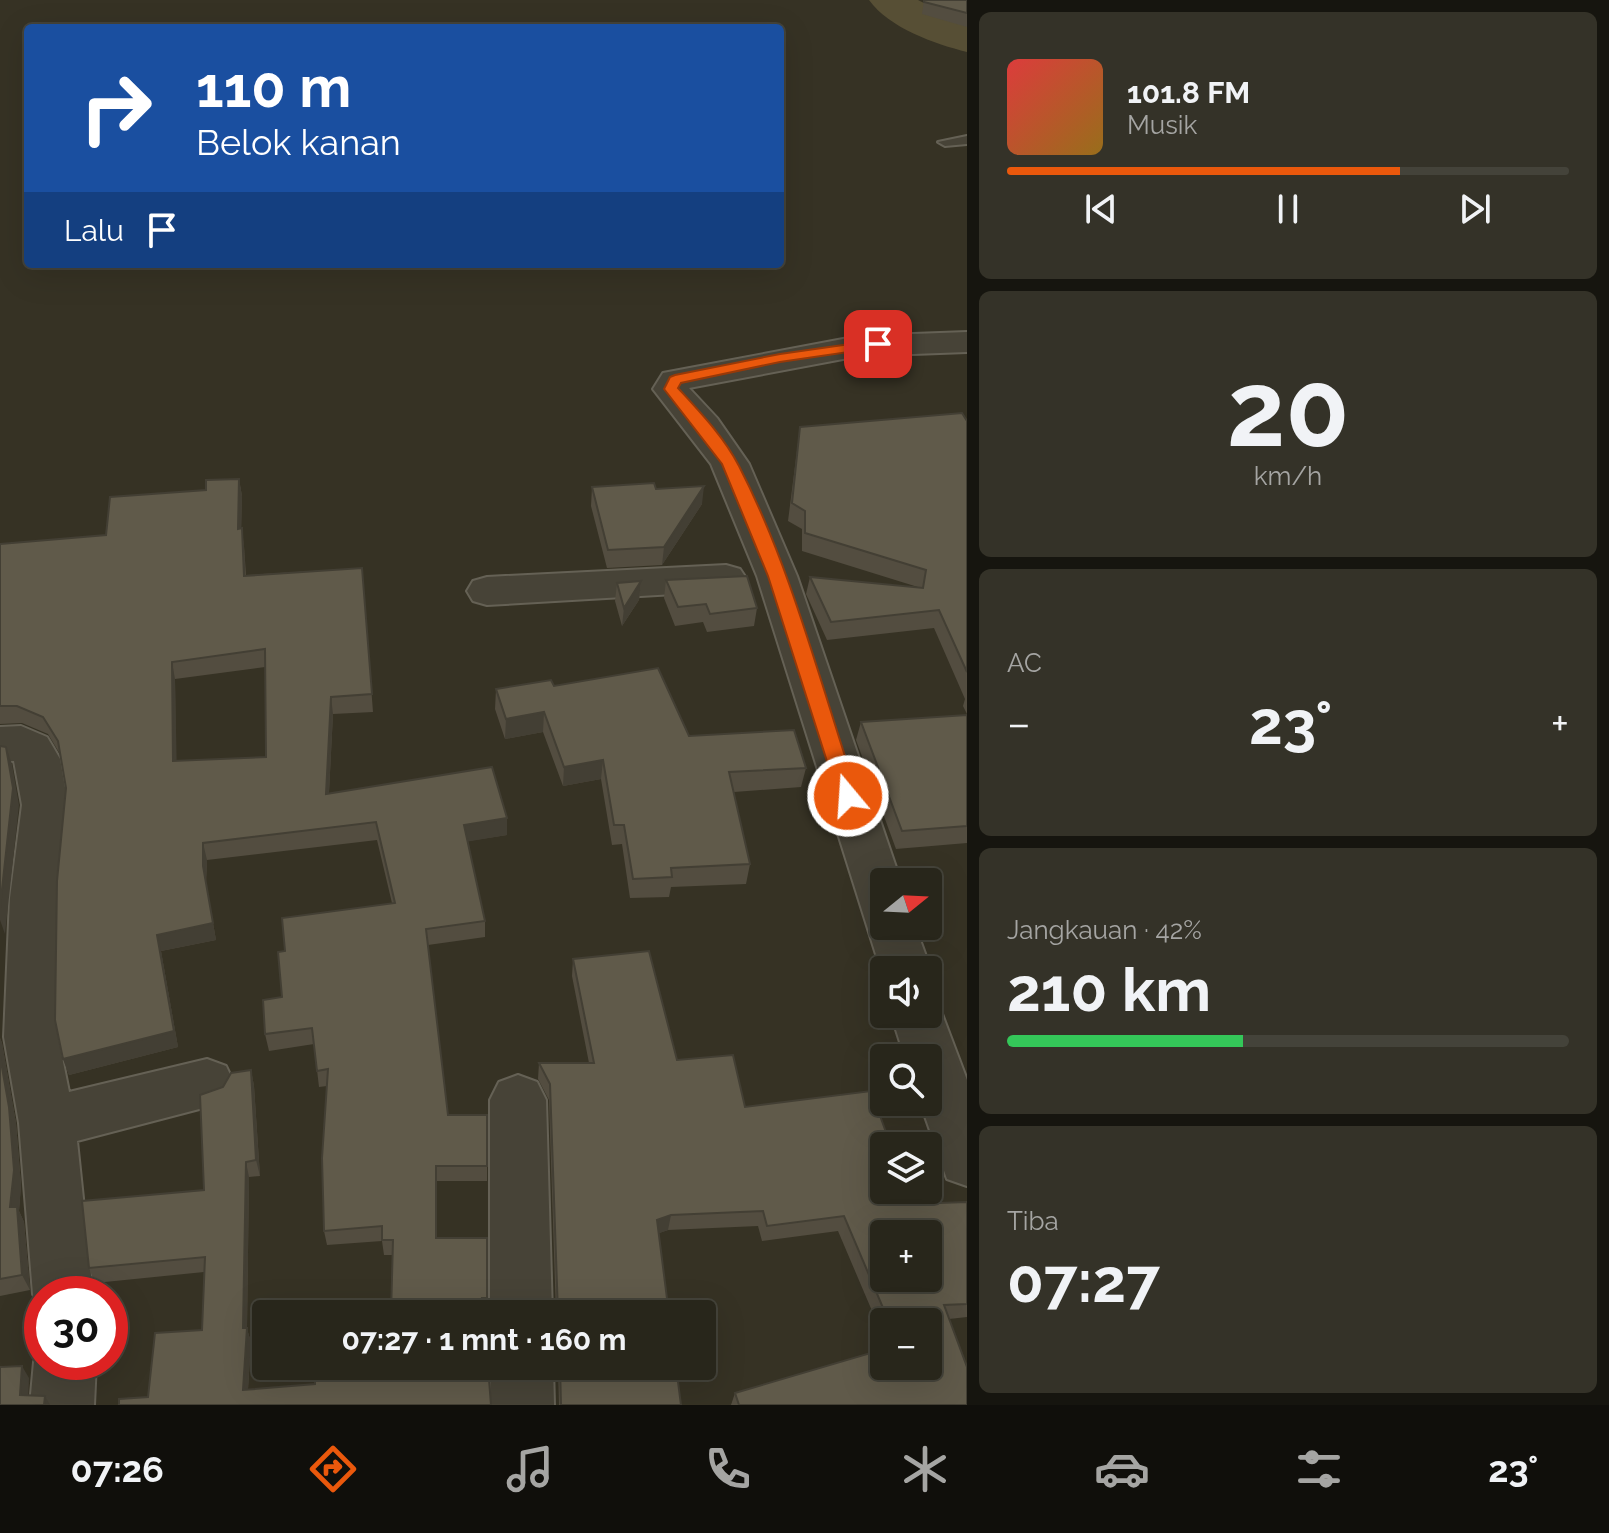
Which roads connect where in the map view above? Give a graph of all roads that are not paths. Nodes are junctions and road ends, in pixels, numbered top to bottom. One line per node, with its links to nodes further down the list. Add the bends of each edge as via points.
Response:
1 (967, 140): 2 (lane)
2 (945, 142)
3 (967, 342): 4 (street, via 859,346 675,380 671,389 676,398 730,464)
4 (777, 576): 5 (street); 7 (street)
5 (487, 591)
6 (0, 744): 11 (street, via 21,743 31,749 45,805 35,898 31,1037)
7 (872, 868)
8 (922, 1028): 12 (street)
9 (207, 1083): 11 (street)
10 (518, 1100): 14 (street)
11 (47, 1123): 13 (street)
12 (967, 1160)
13 (61, 1276)
14 (521, 1300)
15 (64, 1380): 17 (street)
16 (522, 1380): 18 (street)
17 (62, 1405)
18 (522, 1405)

